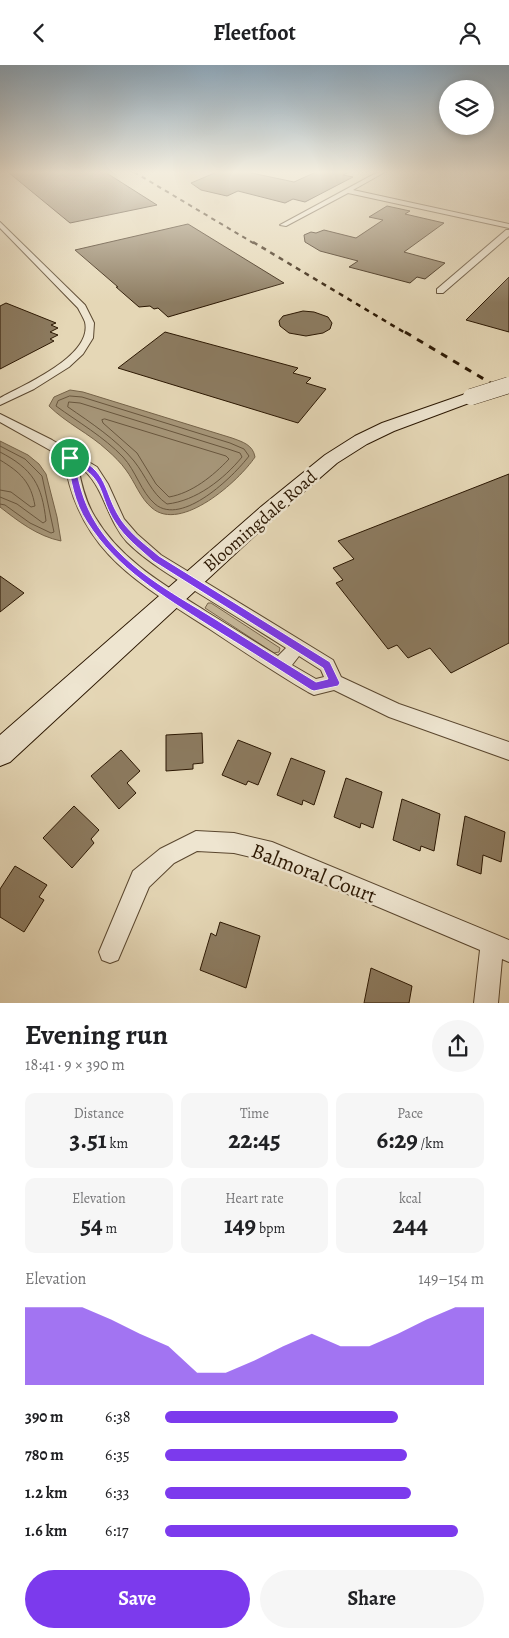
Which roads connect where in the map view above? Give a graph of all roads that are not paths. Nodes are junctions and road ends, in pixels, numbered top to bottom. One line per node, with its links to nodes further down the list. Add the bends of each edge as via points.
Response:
1 (302, 216): 4 (street)
2 (466, 216): 5 (street)
3 (0, 224): 9 (street, via 82,307 90,320 92,332 84,347 60,369)
4 (284, 225)
5 (509, 225)
6 (509, 232): 7 (street)
7 (440, 291)
8 (509, 385): 12 (main road, Bloomingdale Road, bridge, via 406,419 347,449 311,475)
9 (0, 402)
10 (0, 417): 11 (street)
11 (70, 458): 12 (street, via 93,470 118,521 132,538 156,559); 13 (street, via 77,494 102,538 131,568)
12 (191, 581): 13 (main road, Bloomingdale Road); 14 (street)
13 (173, 597): 15 (street); 18 (main road, Bloomingdale Road)
14 (298, 647): 15 (street); 16 (street, via 327,665)
15 (280, 666): 16 (street, via 314,687)
16 (335, 683): 17 (street, via 395,711)
17 (509, 751)
18 (0, 753)
19 (500, 948): 20 (street, Balmoral Court, via 272,852 234,843 196,841 167,856 141,879); 21 (street)
20 (110, 952)
21 (486, 1003)

